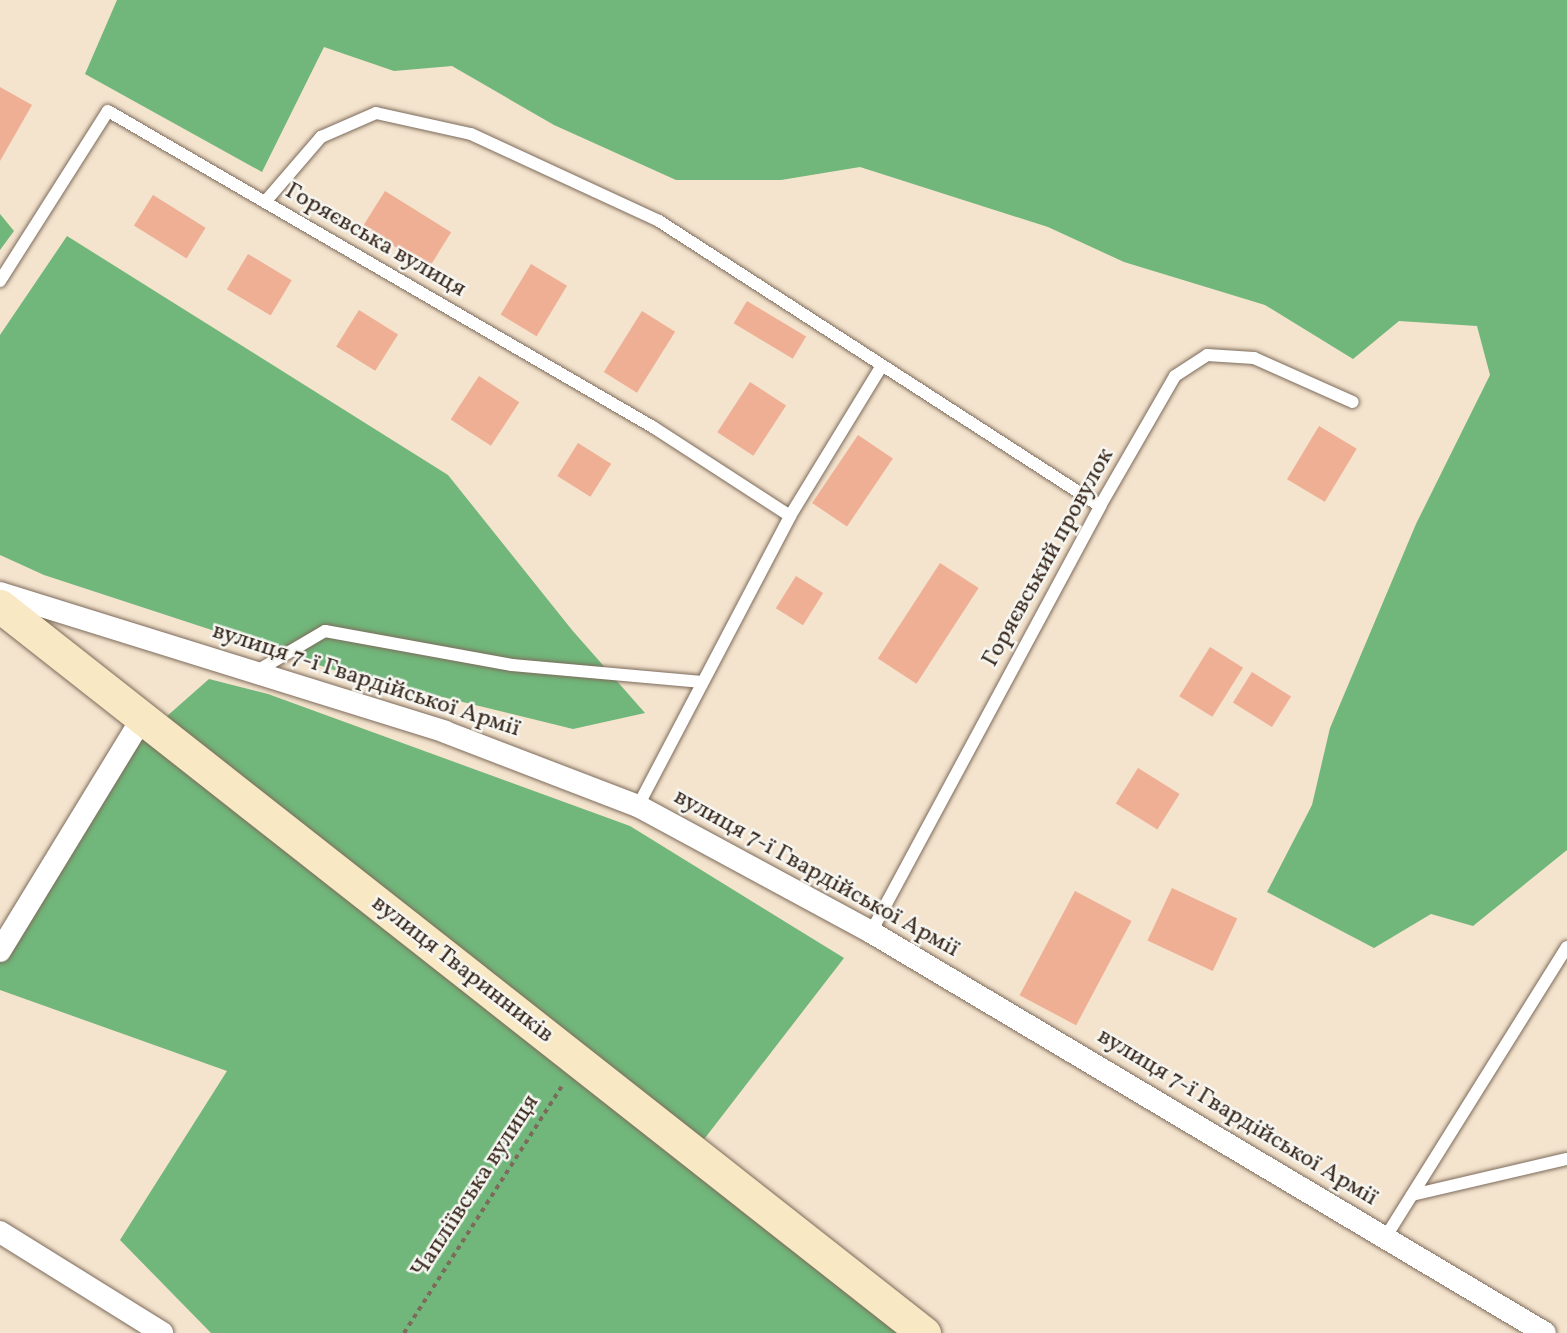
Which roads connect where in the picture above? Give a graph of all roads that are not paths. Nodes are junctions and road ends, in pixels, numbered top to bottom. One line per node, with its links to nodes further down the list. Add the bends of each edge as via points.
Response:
1 (266, 202): 2 (lane, Горяєвська вулиця, via 108,111); 3 (lane, via 321,137 376,113 471,134 659,221); 6 (lane, Горяєвська вулиця, via 653,427)
2 (0, 281)
3 (881, 367): 5 (lane); 6 (lane)
4 (1353, 402): 5 (lane, Горяєвський провулок, via 1254,358 1207,355 1175,376)
5 (1100, 506): 13 (lane, Горяєвський провулок)
6 (790, 516): 10 (lane)
7 (0, 593): 9 (street, вулиця 7-ї Гвардійської Армії)
8 (0, 606): 11 (main road, вулиця Тваринників)
9 (257, 671): 10 (lane, via 325,631 512,665); 12 (street, вулиця 7-ї Гвардійської Армії, via 445,732)
10 (702, 682): 12 (lane)
11 (143, 717): 15 (street); 21 (main road, вулиця Тваринників, via 257,812)
12 (638, 806): 13 (street, вулиця 7-ї Гвардійської Армії)
13 (871, 932): 19 (street, вулиця 7-ї Гвардійської Армії)
14 (1567, 947): 17 (lane)
15 (0, 951)
16 (1567, 1159): 17 (lane)
17 (1412, 1195): 19 (lane)
18 (0, 1232): 20 (street)
19 (1385, 1238): 22 (street, вулиця 7-ї Гвардійської Армії)
20 (162, 1333)
21 (924, 1333)
22 (1545, 1333)

